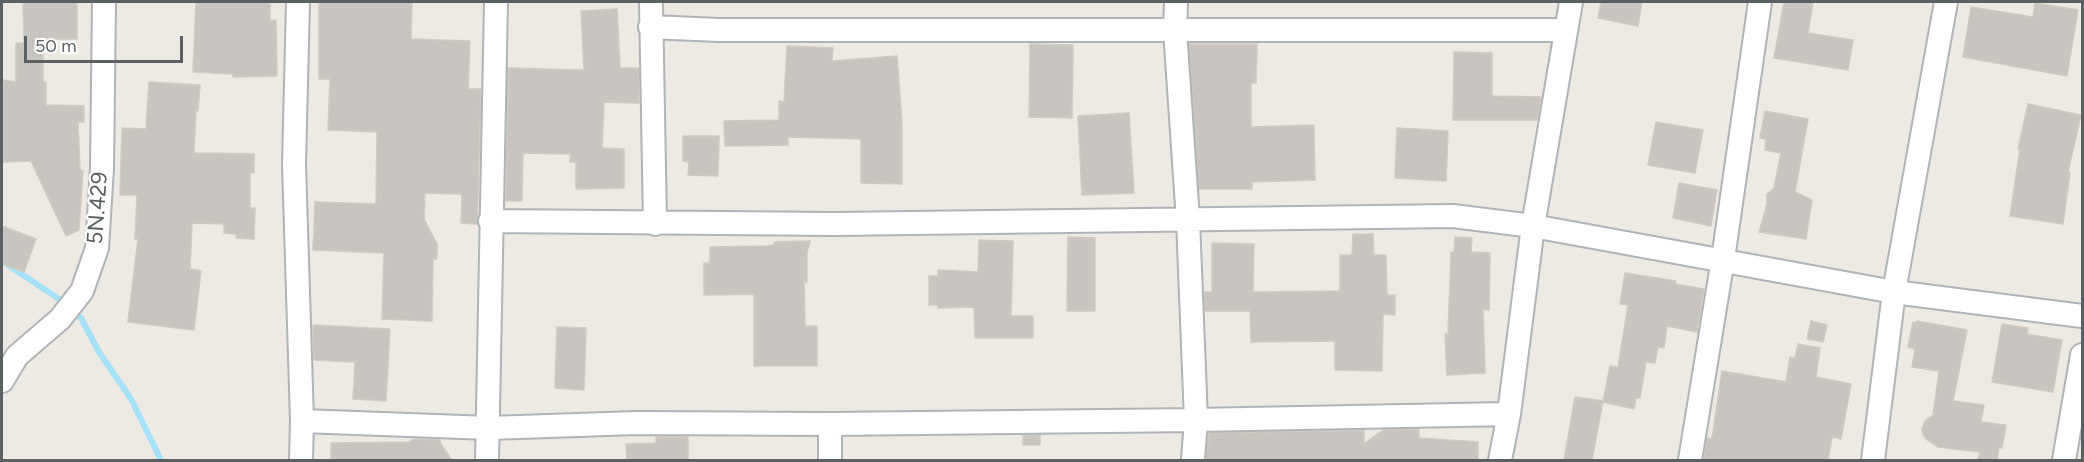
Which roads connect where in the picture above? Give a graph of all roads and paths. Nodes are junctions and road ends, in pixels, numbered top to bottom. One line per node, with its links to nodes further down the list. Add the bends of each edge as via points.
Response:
1 (104, 2): 19 (street, 5N.429, via 98,248 82,291 60,318)
2 (298, 2): 24 (street, via 294,164)
3 (496, 2): 13 (street)
4 (651, 2): 9 (street)
5 (1176, 2): 10 (street)
6 (1571, 2): 11 (street)
7 (1760, 2): 16 (street)
8 (1946, 2): 17 (street)
9 (650, 27): 10 (street); 14 (street)
10 (1175, 30): 11 (street); 12 (street)
11 (1566, 30): 15 (street)
12 (1188, 220): 14 (street); 15 (street, via 1454,216); 23 (street)
13 (490, 221): 14 (street); 26 (street)
14 (655, 224)
15 (1533, 226): 16 (street); 22 (street)
16 (1723, 259): 17 (street); 32 (street)
17 (1894, 292): 18 (street); 33 (street)
18 (2082, 316)
19 (9, 351): 21 (street, 5N.429)
20 (2082, 355): 34 (street)
21 (2, 381)
22 (1509, 414): 23 (street); 31 (street)
23 (1196, 420): 25 (street); 30 (street)
24 (302, 421): 26 (street); 27 (street)
25 (830, 424): 26 (street, via 637,423); 29 (street)
26 (489, 428): 28 (street)
27 (301, 460)
28 (487, 460)
29 (830, 460)
30 (1193, 460)
31 (1500, 460)
32 (1690, 460)
33 (1873, 460)
34 (2064, 460)

